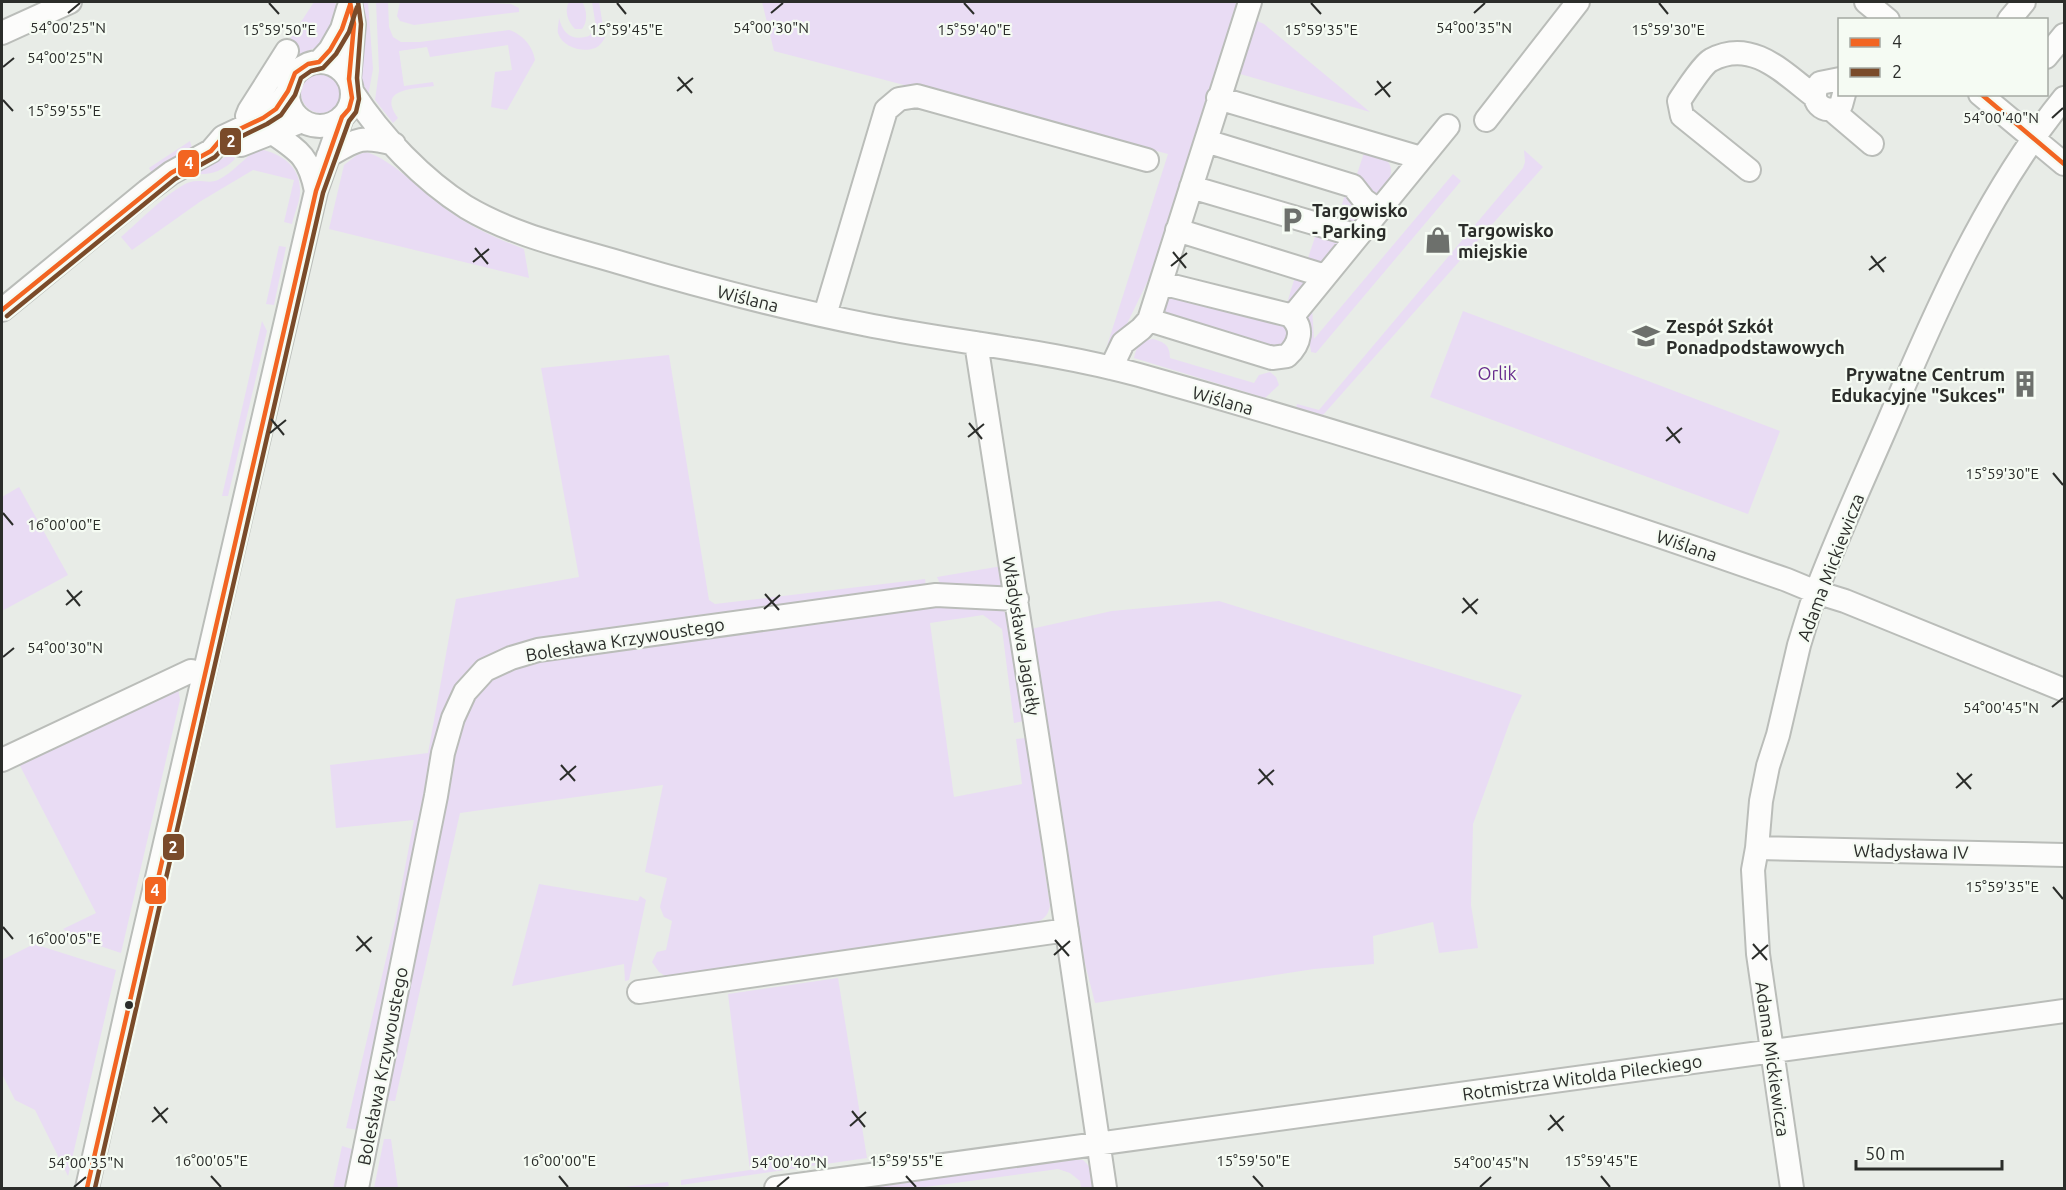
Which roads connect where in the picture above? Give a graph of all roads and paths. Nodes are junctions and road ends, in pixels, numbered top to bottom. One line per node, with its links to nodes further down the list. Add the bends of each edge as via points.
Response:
1 (70, 2): 9 (street)
2 (1250, 2): 18 (street)
3 (1578, 2): 22 (street)
4 (1866, 2): 7 (street)
5 (2024, 2): 8 (street)
6 (350, 3): 13 (street, via 338,36); 15 (street, via 354,24)
7 (1886, 18)
8 (2011, 18)
9 (2, 33)
10 (2064, 35): 12 (street)
11 (287, 51): 25 (street, via 247,116)
12 (2048, 55)
13 (319, 62): 15 (street, via 336,65); 16 (street, via 298,71)
14 (1838, 79): 20 (street, via 1817,87)
15 (351, 86): 21 (street, via 351,104); 27 (street, Wiślana)
16 (288, 91): 23 (street, via 295,115); 25 (street, via 264,118)
17 (1982, 96): 26 (street)
18 (1218, 98): 28 (street); 30 (street)
19 (2064, 98): 26 (street, Adama Mickiewicza)
20 (1830, 100): 29 (street); 33 (street, via 1750,53 1735,52 1709,60 1679,100 1683,116)
21 (342, 117): 23 (street, via 328,125); 27 (street, Wiślana); 34 (street)
22 (1486, 120)
23 (307, 123): 25 (street); 34 (street, via 321,143)
24 (1448, 126): 30 (street)
25 (259, 132): 34 (street, via 295,148 313,175); 41 (street, via 229,150 211,151 147,191)
26 (2034, 139): 32 (street); 47 (street, Adama Mickiewicza, via 1964,257 1908,375)
27 (389, 140): 34 (street, via 370,138 350,143); 42 (street, Wiślana, via 460,203 513,230 720,291)
28 (1206, 141): 35 (street); 36 (street, via 1353,186)
29 (1872, 144)
30 (1421, 158): 36 (street)
31 (1147, 160): 42 (street, via 917,96 899,99 886,110)
32 (2064, 164)
33 (1749, 170)
34 (322, 172): 49 (street)
35 (1191, 187): 37 (street); 38 (street)
36 (1378, 210): 38 (street)
37 (1177, 230): 39 (street); 40 (street)
38 (1358, 236): 39 (street)
39 (1325, 276): 43 (street)
40 (1161, 283): 43 (street); 44 (street)
41 (3, 308)
42 (825, 315): 45 (street, Wiślana)
43 (1292, 317): 44 (street, via 1299,326 1298,342 1278,358)
44 (1149, 320): 46 (street, via 1123,344)
45 (976, 343): 46 (street, Wiślana); 48 (street, Władysława Jagiełły)
46 (1111, 368): 47 (street, Wiślana, via 1535,494)
47 (1816, 592): 50 (street, Wiślana); 52 (street, Adama Mickiewicza, via 1768,766)
48 (1017, 599): 54 (street, Władysława Jagiełły); 60 (street, Bolesława Krzywoustego, via 936,595 692,627 538,650 484,670 465,692 443,753)
49 (204, 674): 51 (street, via 191,671); 59 (street)
50 (2064, 690)
51 (2, 760)
52 (1757, 848): 53 (street, Władysława IV); 57 (street, Adama Mickiewicza, via 1752,870 1758,954)
53 (2064, 855)
54 (1067, 930): 55 (street); 58 (street, Władysława Jagiełły)
55 (639, 992)
56 (2064, 1011): 57 (street, Rotmistrza Witolda Pileckiego)
57 (1772, 1050): 58 (street, Rotmistrza Witolda Pileckiego); 63 (street, Adama Mickiewicza)
58 (1100, 1145): 61 (street); 62 (street, Władysława Jagiełły)
59 (87, 1188)
60 (357, 1188)
61 (776, 1188)
62 (1105, 1188)
63 (1792, 1188)

